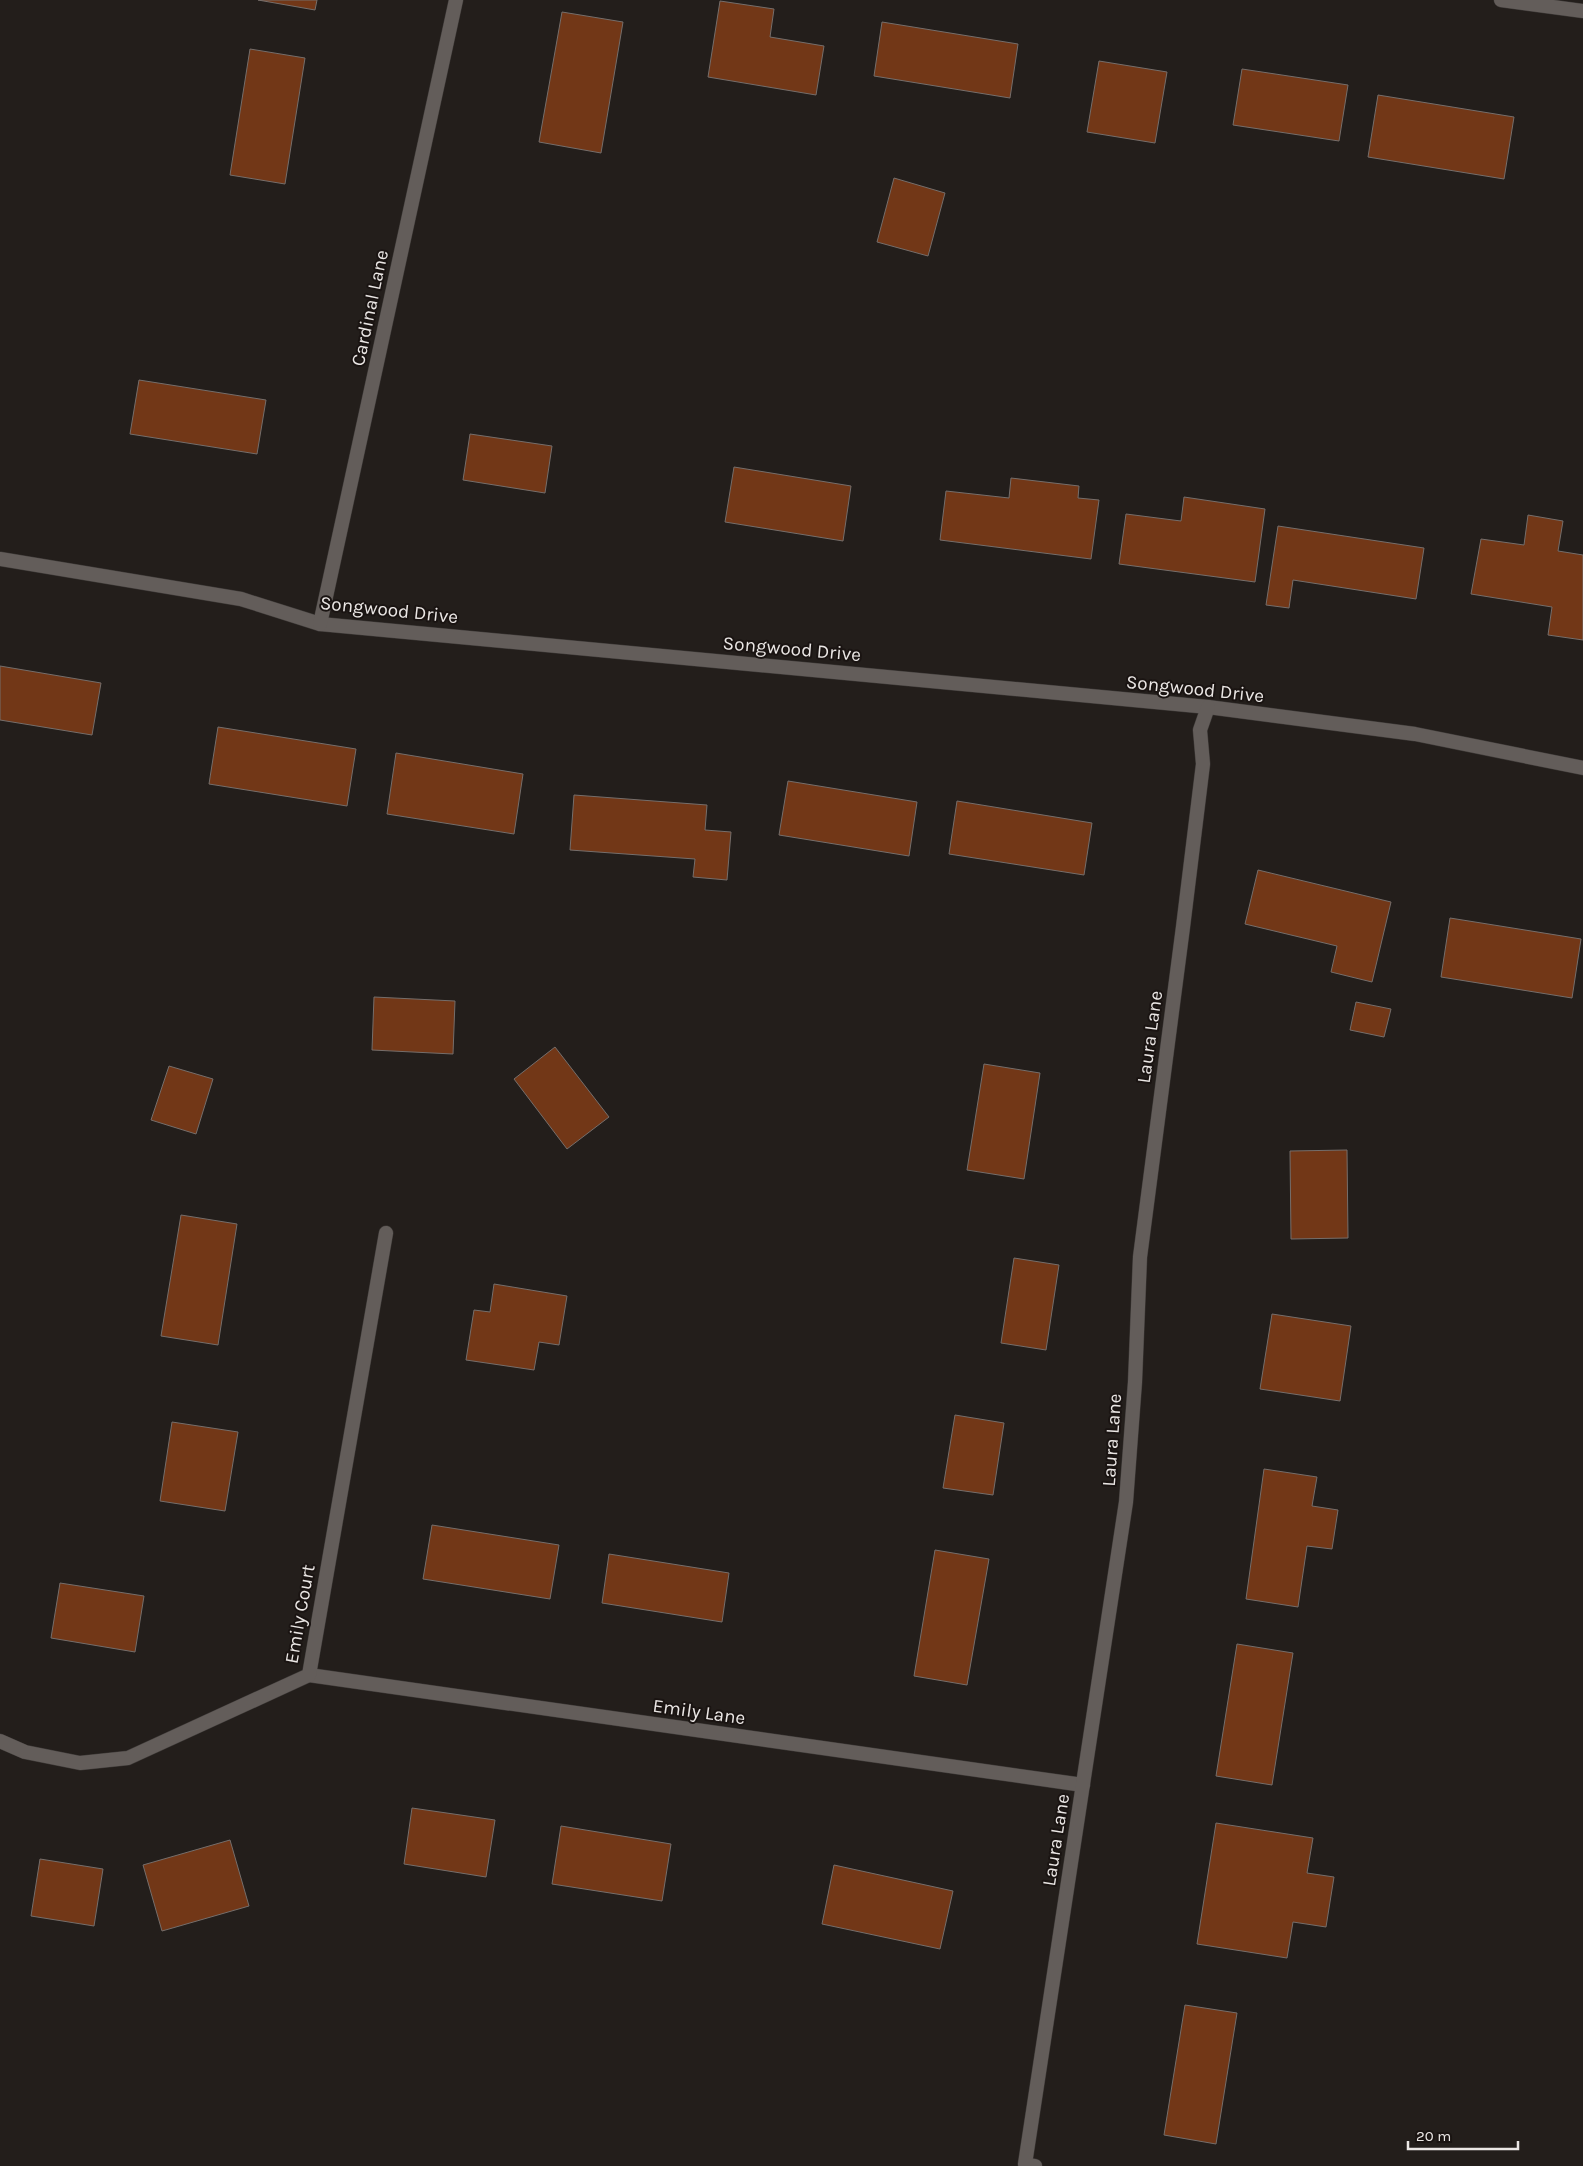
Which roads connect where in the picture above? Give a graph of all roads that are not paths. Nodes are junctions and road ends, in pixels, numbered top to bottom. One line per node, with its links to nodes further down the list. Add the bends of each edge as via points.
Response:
1 (456, 0): 5 (street, Cardinal Lane)
2 (1501, 0): 3 (street)
3 (1583, 11)
4 (0, 559): 5 (street, Songwood Drive, via 241,598)
5 (320, 624): 6 (street, Songwood Drive)
6 (1208, 708): 7 (street, Songwood Drive, via 1415,734); 11 (street, Laura Lane, via 1200,730 1203,764 1140,1257 1126,1502)
7 (1583, 768)
8 (386, 1233): 9 (street, Emily Court)
9 (309, 1676): 10 (street, Emily Court, via 128,1758 80,1763 25,1752); 11 (street, Emily Lane)
10 (0, 1741)
11 (1083, 1785): 12 (street, Laura Lane, via 1024,2164)
12 (1035, 2166)

